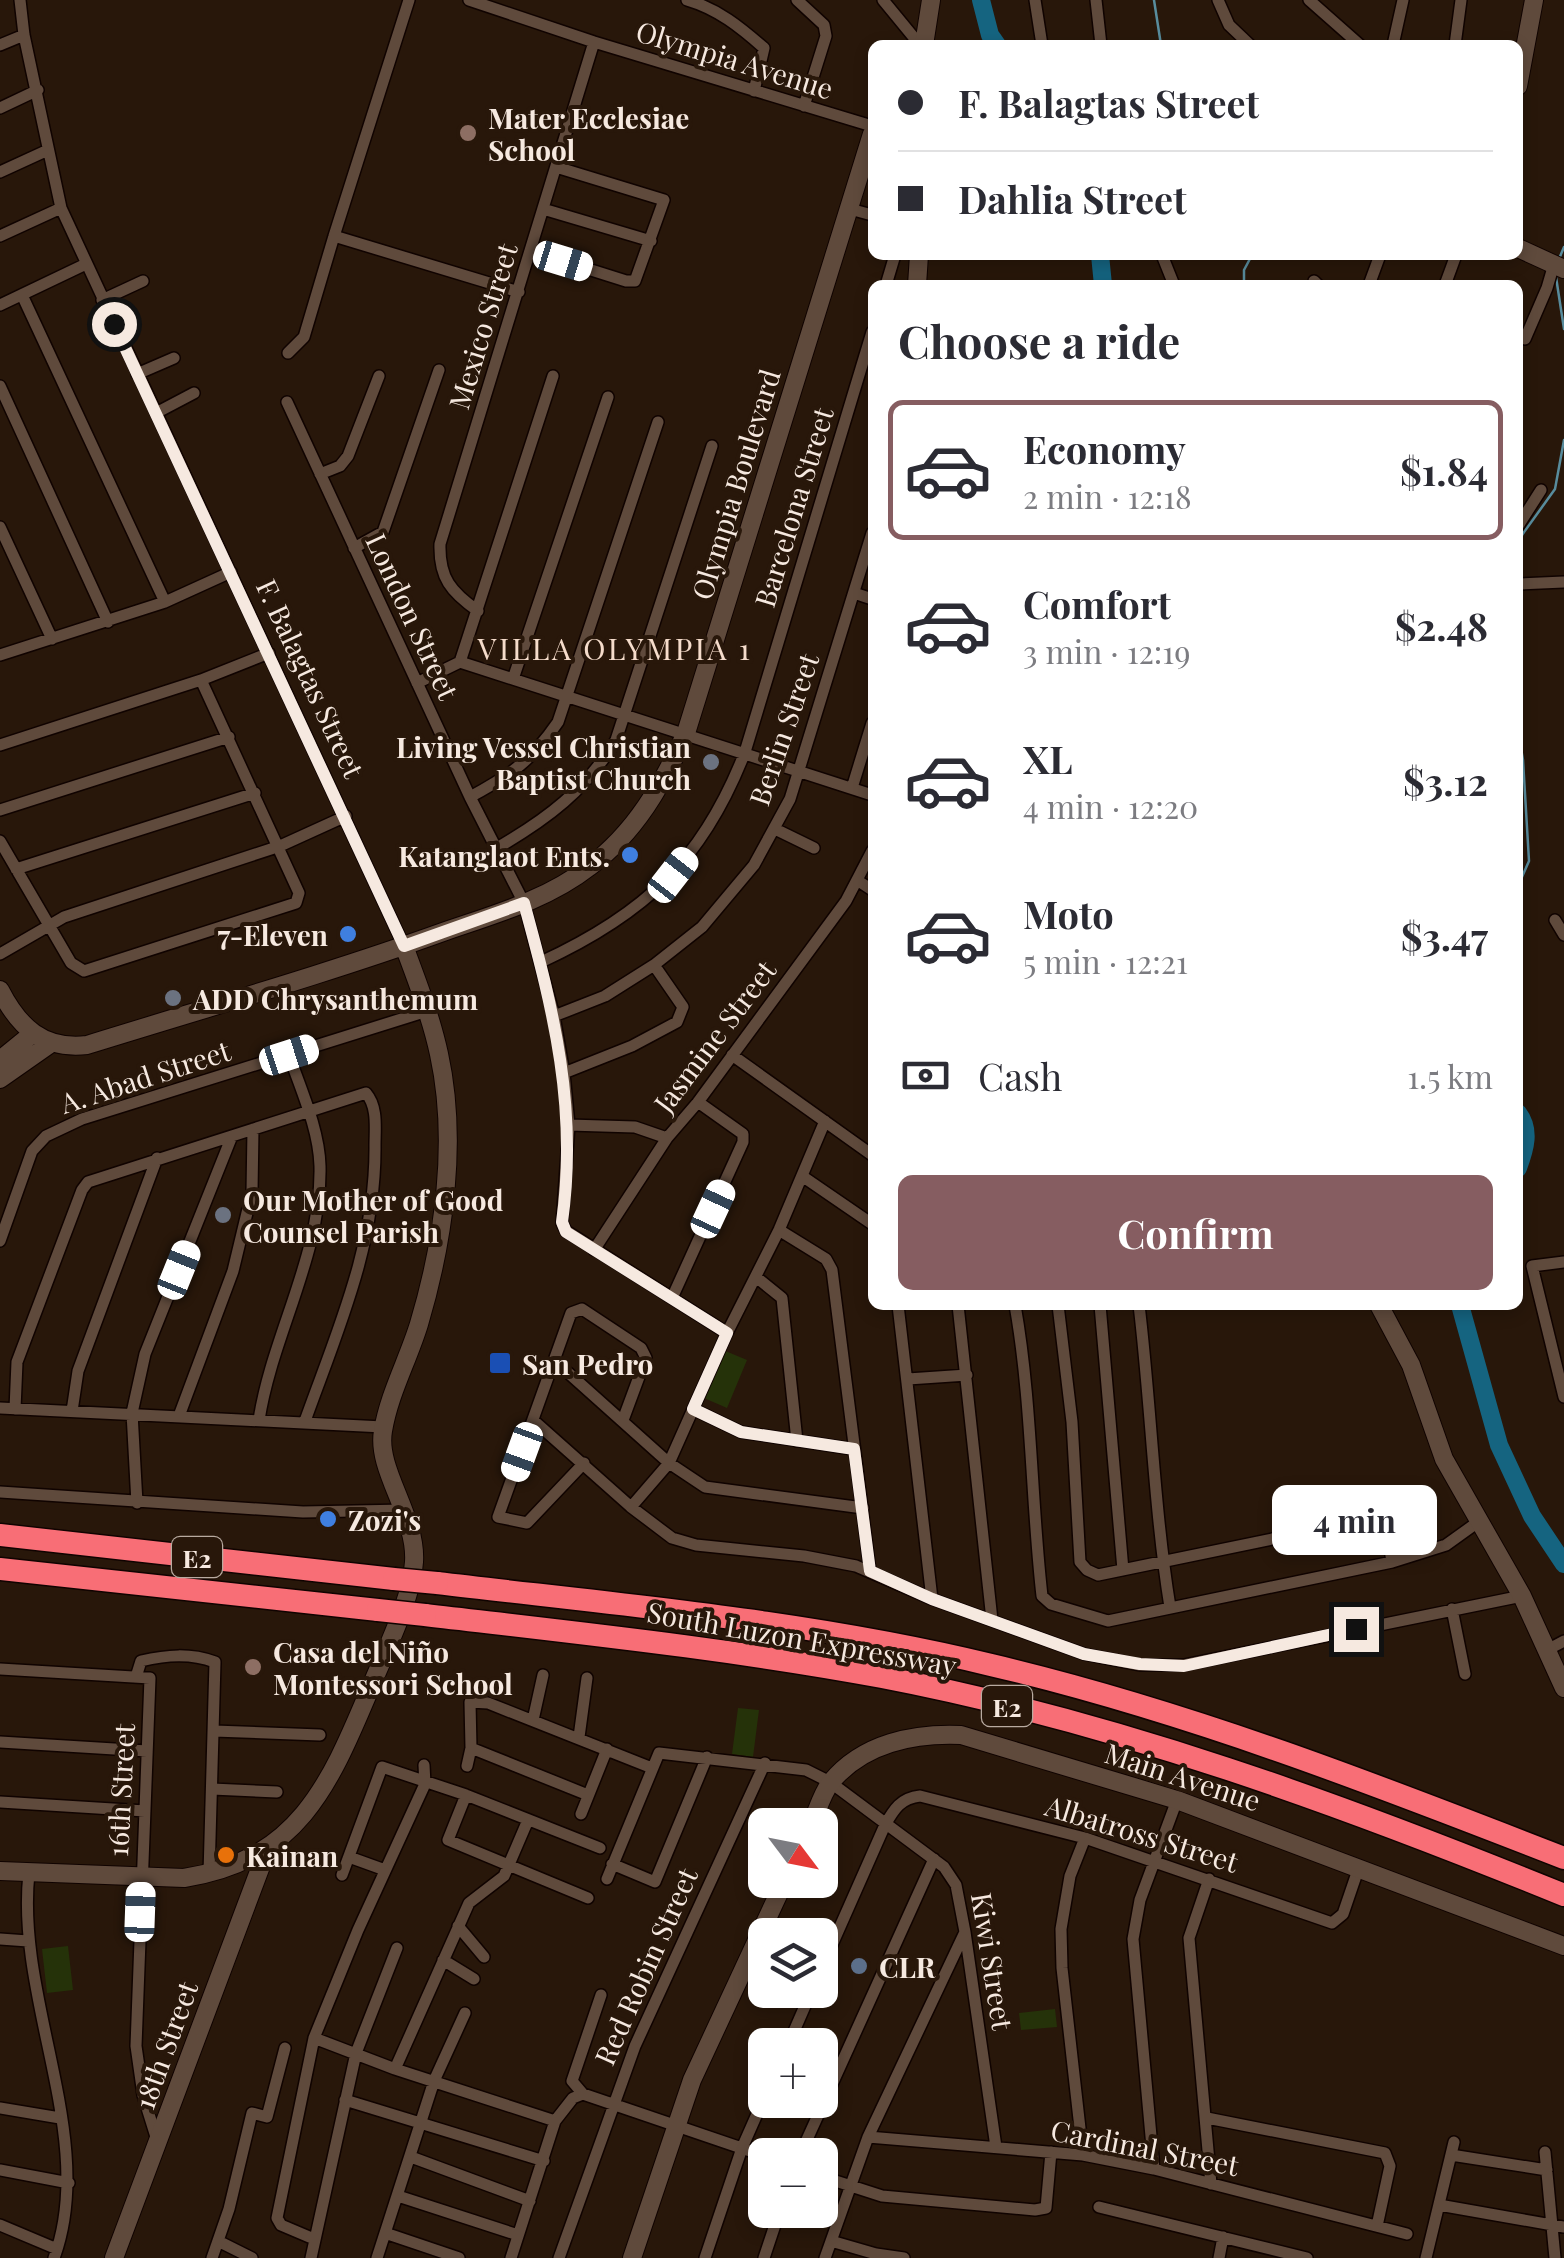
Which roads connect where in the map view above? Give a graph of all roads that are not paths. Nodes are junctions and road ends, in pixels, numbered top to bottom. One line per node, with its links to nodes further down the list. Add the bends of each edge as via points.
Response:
1 (20, 0): 15 (street)
2 (409, 0): 41 (street)
3 (470, 0): 24 (street, Olympia Avenue)
4 (687, 0): 28 (street, via 708,6 764,48)
5 (796, 0): 29 (street, via 824,25 826,36)
6 (884, 0): 16 (street)
7 (931, 0): 17 (main road)
8 (1034, 0): 18 (street)
9 (1096, 0): 19 (street)
10 (1218, 0): 20 (street)
11 (1310, 0): 21 (street)
12 (1402, 0): 22 (street)
13 (1461, 0): 23 (street)
14 (1534, 0): 26 (main road)
15 (24, 35): 25 (street); 27 (street)
16 (918, 40)
17 (923, 40)
18 (1041, 40)
19 (1101, 40)
20 (1245, 40)
21 (1354, 40)
22 (1394, 40)
23 (1456, 40)
24 (594, 42): 28 (street, Olympia Avenue); 34 (street, Mexico Street)
25 (0, 46)
26 (1523, 59)
27 (38, 90): 30 (street); 33 (street)
28 (754, 91): 29 (street, Olympia Avenue)
29 (804, 106): 31 (street, Olympia Avenue)
30 (0, 108)
31 (868, 129)
32 (868, 144): 38 (main road, Olympia Boulevard)
33 (48, 150): 35 (street); 36 (street)
34 (556, 166): 37 (street, Mexico Street); 42 (street, via 664,200)
35 (0, 172)
36 (60, 208): 40 (street); 45 (street, F. Balagtas Street)
37 (544, 209): 42 (street); 44 (street, Mexico Street)
38 (850, 209): 39 (street); 90 (main road, Olympia Boulevard)
39 (868, 214)
40 (0, 236)
41 (334, 236): 48 (street); 53 (street, via 304,337)
42 (650, 241): 44 (street, via 635,281)
43 (1523, 250): 46 (main road)
44 (531, 251): 48 (street, Mexico Street)
45 (86, 264): 49 (street); 50 (street, F. Balagtas Street)
46 (1558, 266): 52 (street)
47 (144, 281): 50 (street)
48 (518, 292): 79 (street, Mexico Street, via 440,544 445,580)
49 (22, 294): 51 (street); 78 (street)
50 (102, 300): 57 (street, F. Balagtas Street)
51 (0, 305)
52 (1525, 339)
53 (288, 353)
54 (174, 358): 57 (street)
55 (868, 365): 94 (street, Barcelona Street)
56 (438, 370): 72 (street, via 383,532)
57 (137, 374): 64 (street, F. Balagtas Street)
58 (379, 376): 67 (street, via 348,456)
59 (554, 376): 79 (street)
60 (0, 386): 80 (street)
61 (194, 394): 64 (street)
62 (608, 397): 85 (street)
63 (287, 402): 67 (street, London Street)
64 (156, 412): 73 (street, F. Balagtas Street)
65 (658, 422): 88 (street)
66 (712, 446): 89 (street)
67 (320, 474): 72 (street, London Street)
68 (1542, 490): 69 (street)
69 (1523, 518)
70 (0, 527): 81 (street)
71 (868, 546): 76 (street, Berlin Street)
72 (354, 548): 87 (street, London Street)
73 (231, 572): 78 (street); 82 (street, F. Balagtas Street)
74 (1564, 582): 75 (street)
75 (1523, 583)
76 (854, 592): 77 (street); 95 (street, Berlin Street)
77 (868, 597)
78 (166, 602): 80 (street)
79 (478, 610): 84 (street)
80 (108, 622): 81 (street)
81 (52, 639): 83 (street)
82 (269, 653): 86 (street); 101 (street, F. Balagtas Street)
83 (0, 655)
84 (460, 662): 85 (street); 87 (street)
85 (513, 679): 88 (street)
86 (201, 680): 92 (street); 93 (street)
87 (417, 683): 99 (street, London Street)
88 (569, 697): 89 (street); 99 (street, via 538,751)
89 (624, 714): 90 (street); 105 (street, via 616,740 580,789)
90 (686, 733): 94 (street); 111 (main road, Olympia Boulevard, via 662,784 618,842 568,882)
91 (868, 736): 96 (street)
92 (229, 737): 97 (street); 100 (street)
93 (0, 746)
94 (745, 752): 95 (street); 117 (street, Barcelona Street, via 718,812 673,875 598,934)
95 (799, 770): 96 (street); 102 (street, Berlin Street)
96 (852, 788): 98 (street)
97 (255, 792): 104 (street); 108 (street)
98 (868, 794)
99 (470, 797): 105 (street, London Street)
100 (0, 810)
101 (346, 816): 104 (street); 115 (street, F. Balagtas Street)
102 (776, 829): 106 (street); 118 (street, Berlin Street, via 736,890)
103 (0, 841): 108 (street)
104 (280, 846): 113 (street); 113 (street, via 299,892 292,905 90,971 71,962)
105 (497, 848): 111 (street, London Street)
106 (814, 848)
107 (868, 859): 109 (street, Jasmine Street)
108 (16, 869): 113 (street)
109 (857, 880): 110 (street); 124 (street, Jasmine Street)
110 (868, 887)
111 (524, 903): 115 (main road, Olympia Boulevard); 117 (street, London Street)
112 (1556, 920): 114 (street)
113 (48, 924): 116 (street)
114 (1564, 935)
115 (404, 946): 120 (main road, F. Balagtas Street); 123 (main road, Olympia Boulevard, via 87,1044)
116 (0, 954)
117 (540, 962): 121 (street, London Street)
118 (654, 965): 121 (street, Berlin Street, via 605,996); 127 (street, via 683,1007 676,1022)
119 (0, 990): 122 (main road)
120 (427, 1010): 125 (street, A. Abad Street); 168 (main road, F. Balagtas Street, via 448,1122 443,1205 419,1324)
121 (554, 1016): 127 (street, London Street)
122 (32, 1034): 123 (main road); 126 (main road)
123 (50, 1044): 128 (main road)
124 (732, 1054): 129 (street, Jasmine Street); 131 (street)
125 (289, 1055): 130 (street); 141 (street, A. Abad Street, via 46,1136 32,1151)
126 (0, 1060)
127 (564, 1074): 132 (street, London Street)
128 (0, 1079)
129 (698, 1102): 135 (street, Jasmine Street); 145 (street, via 743,1134 744,1142)
130 (308, 1111): 133 (street); 164 (street, via 320,1165 312,1240); 167 (street, via 366,1094 373,1106 374,1186 358,1274)
131 (824, 1122): 136 (street); 138 (street)
132 (569, 1124): 135 (street, via 636,1127); 142 (street, London Street, via 562,1222)
133 (253, 1129): 134 (street); 163 (street, via 252,1192 233,1271)
134 (232, 1136): 137 (street); 162 (street, via 154,1328)
135 (668, 1138): 142 (street, Jasmine Street)
136 (868, 1151)
137 (156, 1158): 159 (street, via 82,1190 16,1362); 161 (street, via 78,1371)
138 (802, 1176): 139 (street); 140 (street)
139 (868, 1221)
140 (779, 1230): 144 (street); 170 (street, via 832,1270)
141 (0, 1241)
142 (594, 1250): 145 (street)
143 (1564, 1262): 157 (street, via 1532,1266)
144 (756, 1277): 153 (street); 169 (street, via 782,1298)
145 (672, 1298): 153 (street)
146 (899, 1310): 156 (street)
147 (959, 1310): 155 (street)
148 (1016, 1310): 187 (street, via 1042,1596 1108,1622)
149 (1059, 1310): 183 (street, via 1080,1562 1098,1575)
150 (1100, 1310): 183 (street)
151 (1141, 1310): 181 (street)
152 (1381, 1310): 178 (main road)
153 (727, 1333): 160 (street)
154 (555, 1361): 165 (street); 166 (street); 166 (street, via 571,1313 582,1309 641,1348 646,1358)
155 (966, 1375): 156 (street); 189 (street)
156 (908, 1379): 186 (street)
157 (1564, 1397)
158 (0, 1408): 159 (street)
159 (15, 1409): 161 (street)
160 (693, 1409): 169 (street, via 741,1432); 172 (street)
161 (72, 1411): 162 (street)
162 (132, 1414): 163 (street); 174 (street)
163 (179, 1416): 164 (street)
164 (259, 1420): 167 (street)
165 (534, 1420): 171 (street); 171 (street, via 498,1516 527,1523)
166 (623, 1420): 172 (street)
167 (304, 1422): 168 (street)
168 (383, 1427): 177 (main road, F. Balagtas Street, via 382,1450)
169 (797, 1441): 170 (street)
170 (854, 1449): 176 (street)
171 (584, 1463): 175 (street)
172 (668, 1463): 175 (street); 176 (street, via 705,1487)
173 (0, 1492): 174 (street)
174 (136, 1503): 177 (street)
175 (631, 1506): 184 (street, via 672,1538 696,1546 804,1556)
176 (863, 1508): 184 (street)
177 (405, 1510): 225 (main road, F. Balagtas Street, via 414,1565 395,1628 313,1806)
178 (1478, 1522): 180 (street, via 1446,1545); 185 (main road)
179 (0, 1535): 227 (highway, South Luzon Expressway / E2, bridge, via 673,1611 989,1664 1223,1732)
180 (1392, 1562): 181 (street, via 1386,1524 1374,1518); 187 (street)
181 (1163, 1563): 183 (street); 187 (street)
182 (0, 1569): 241 (highway, South Luzon Expressway / E2, bridge, via 686,1646 882,1678 1213,1764 1405,1830)
183 (1123, 1570)
184 (870, 1571): 186 (street)
185 (1522, 1596): 188 (street); 190 (main road)
186 (932, 1599): 189 (street)
187 (1170, 1607)
188 (1452, 1610): 189 (street, via 1184,1666 1084,1654); 192 (street)
189 (992, 1620)
190 (1556, 1645): 196 (main road)
191 (0, 1669): 194 (street)
192 (1465, 1674)
193 (543, 1675): 197 (street)
194 (136, 1677): 198 (street, via 141,1661 166,1656 215,1662); 204 (street, 16th Street, via 150,1678)
195 (587, 1678): 200 (street)
196 (1564, 1686)
197 (532, 1720): 200 (street); 202 (street, via 488,1702 470,1702)
198 (214, 1732): 199 (street); 212 (street)
199 (320, 1735)
200 (579, 1738): 203 (street)
201 (0, 1742): 204 (street)
202 (471, 1748): 208 (street); 215 (street)
203 (607, 1749): 209 (street); 215 (street)
204 (147, 1750): 219 (street, 16th Street)
205 (707, 1757): 206 (street); 209 (street, via 659,1753); 230 (street, via 655,1882)
206 (764, 1763): 210 (street); 263 (street, Red Robin Street)
207 (424, 1765): 211 (street)
208 (467, 1766)
209 (652, 1768): 230 (street)
210 (830, 1782): 216 (main road, Main Avenue, via 891,1741 927,1733 961,1735); 218 (main road, Main Avenue); 222 (street, Kiwi Street)
211 (425, 1784): 214 (street); 226 (street, via 382,1767); 233 (street)
212 (212, 1789): 213 (street); 236 (street)
213 (278, 1792)
214 (466, 1795): 221 (street); 231 (street, via 448,1840)
215 (588, 1795): 220 (street)
216 (1177, 1800): 229 (street); 232 (main road, Main Avenue)
217 (0, 1802): 219 (street)
218 (818, 1808)
219 (145, 1810): 239 (street, 16th Street)
220 (581, 1814)
221 (528, 1820): 224 (street); 231 (street)
222 (885, 1825): 223 (street, Albatross Street, via 897,1806 920,1796); 228 (street, Kiwi Street); 245 (street)
223 (1086, 1838): 229 (street, Albatross Street); 279 (street, via 1060,1929)
224 (600, 1848)
225 (267, 1850): 236 (main road); 273 (main road, 18th Street)
226 (349, 1857): 233 (street); 237 (street)
227 (1564, 1858)
228 (934, 1859): 246 (street, Kiwi Street, via 952,1876); 272 (street)
229 (1155, 1860): 238 (street, Albatross Street); 282 (street, via 1133,1939)
230 (612, 1864): 240 (street)
231 (509, 1866): 242 (street); 244 (street, via 469,1903)
232 (1359, 1867): 238 (street, Albatross Street, via 1343,1914 1332,1923); 249 (main road, Main Avenue)
233 (385, 1870): 256 (street)
234 (0, 1871): 235 (main road)
235 (29, 1872): 239 (main road); 248 (street)
236 (209, 1874): 239 (main road)
237 (342, 1875)
238 (1209, 1878): 267 (street, via 1190,1938)
239 (141, 1879): 273 (street, 16th Street, via 137,2070)
240 (607, 1879)
241 (1564, 1895)
242 (588, 1898)
243 (778, 1898): 270 (main road)
244 (458, 1926): 251 (street); 252 (street)
245 (838, 1931)
246 (964, 1932): 271 (street); 274 (street, Kiwi Street)
247 (0, 1939): 248 (street)
248 (28, 1941): 265 (street)
249 (1564, 1946)
250 (397, 1948): 258 (street)
251 (484, 1958)
252 (443, 1960): 253 (street); 259 (street)
253 (474, 1979)
254 (602, 1994): 261 (street, via 572,2081)
255 (464, 2013): 260 (street)
256 (314, 2038): 258 (street); 301 (street, via 277,2218)
257 (285, 2048): 302 (street, via 268,2117 252,2113)
258 (356, 2053): 259 (street); 262 (street)
259 (395, 2068): 260 (street)
260 (434, 2082): 268 (street); 269 (street)
261 (583, 2094): 263 (street); 268 (street)
262 (345, 2100): 269 (street); 301 (street)
263 (612, 2104): 270 (street); 313 (street, Red Robin Street)
264 (0, 2108): 265 (street)
265 (60, 2118): 286 (street)
266 (755, 2118): 275 (street)
267 (1207, 2118): 287 (street); 294 (street, via 1386,2153 1390,2166)
268 (555, 2121): 281 (street)
269 (423, 2122): 280 (street); 281 (street)
270 (676, 2125): 275 (street); 314 (main road)
271 (868, 2137): 274 (street, Cardinal Street); 288 (street)
272 (808, 2138)
273 (158, 2142): 306 (main road, 18th Street)
274 (996, 2147): 277 (street, Cardinal Street)
275 (742, 2148): 276 (street); 315 (street)
276 (748, 2150)
277 (1051, 2152): 279 (street, Cardinal Street); 288 (street, via 1046,2208 892,2197)
278 (1545, 2152): 284 (street)
279 (1083, 2154): 282 (street, Cardinal Street)
280 (411, 2157): 289 (street); 290 (street)
281 (544, 2161): 290 (street)
282 (1154, 2169): 287 (street, Cardinal Street)
283 (0, 2170): 286 (street)
284 (1547, 2170): 291 (street, via 1452,2148); 295 (street)
285 (838, 2182): 288 (street)
286 (69, 2183): 304 (street)
287 (1211, 2184): 294 (street, Cardinal Street)
288 (850, 2186): 303 (street)
289 (398, 2196): 297 (street); 299 (street)
290 (530, 2200): 299 (street)
291 (1439, 2205): 295 (street); 321 (street)
292 (1099, 2207): 300 (street)
293 (0, 2225): 304 (street)
294 (1377, 2226): 298 (street, Cardinal Street)
295 (1558, 2227): 322 (street)
296 (774, 2228): 316 (street)
297 (384, 2233): 310 (street); 311 (street)
298 (1407, 2234)
299 (518, 2235): 312 (street)
300 (1223, 2237): 305 (street); 319 (street)
301 (314, 2239): 309 (street)
302 (218, 2241): 307 (street); 308 (street)
303 (831, 2241): 317 (street); 318 (street)
304 (55, 2253)
305 (1283, 2255): 320 (street)
306 (114, 2258)
307 (212, 2258)
308 (252, 2258)
309 (310, 2258)
310 (377, 2258)
311 (460, 2258)
312 (511, 2258)
313 (559, 2258)
314 (632, 2258)
315 (705, 2258)
316 (764, 2258)
317 (825, 2258)
318 (904, 2258)
319 (1218, 2258)
320 (1307, 2258)
321 (1426, 2258)
322 (1555, 2258)

